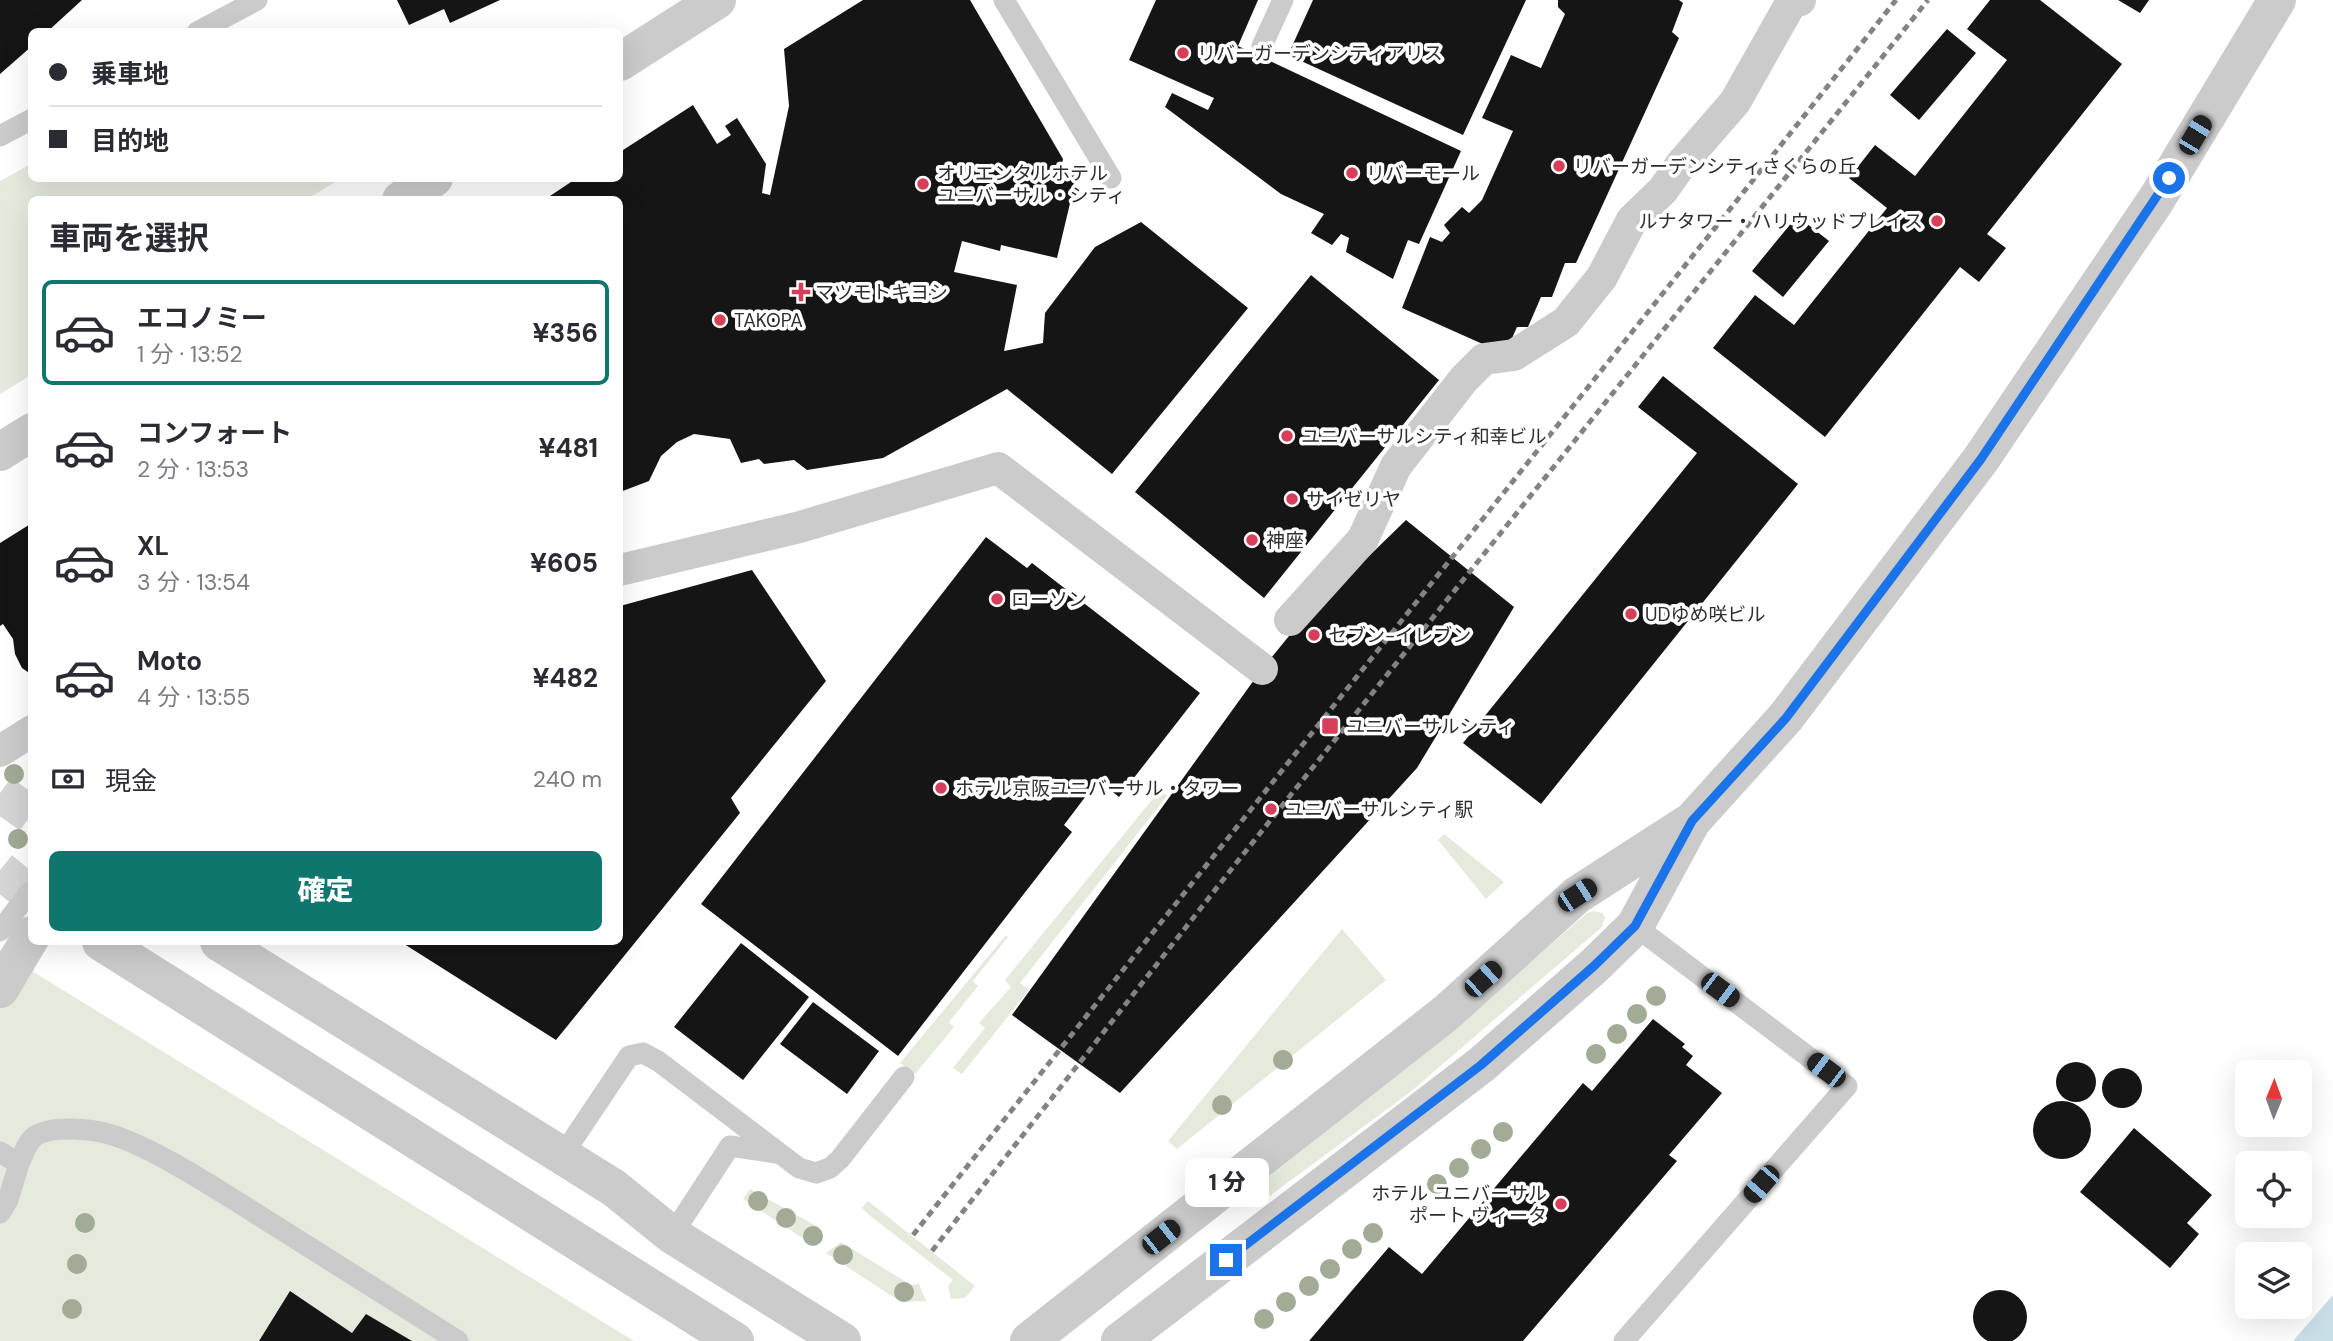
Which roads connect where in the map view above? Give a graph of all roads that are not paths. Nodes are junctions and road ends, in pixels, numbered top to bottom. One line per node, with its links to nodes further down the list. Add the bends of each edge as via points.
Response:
1 (257, 0): 7 (lane)
2 (717, 0): 9 (street)
3 (1004, 0): 12 (lane)
4 (1283, 0): 8 (lane)
5 (2277, 0): 22 (street, via 2156,200 1981,459 1786,718)
6 (1793, 1): 18 (street, via 1735,102 1663,190 1632,220 1602,277 1566,322 1514,355 1484,359 1464,379 1396,466 1363,539)
7 (204, 28)
8 (1262, 46)
9 (623, 60)
10 (28, 121): 11 (lane)
11 (0, 136)
12 (1111, 178)
13 (428, 182): 14 (street)
14 (407, 196)
15 (28, 434): 16 (street)
16 (0, 452)
17 (623, 569): 19 (street, via 800,527 998,468)
18 (1290, 620)
19 (1262, 669)
20 (28, 734): 21 (street)
21 (0, 751)
22 (1692, 821): 24 (street); 40 (street, via 1577,895 1446,1013)
23 (28, 894): 25 (lane)
24 (1635, 926): 41 (street, via 1481,1065); 42 (lane, via 1847,1086)
25 (0, 931)
26 (28, 942): 29 (street)
27 (106, 945): 38 (street)
28 (224, 945): 33 (street)
29 (0, 989)
30 (904, 1077): 32 (lane, via 830,1168 816,1173)
31 (0, 1152): 34 (lane)
32 (778, 1153): 33 (lane, via 643,1053 629,1056); 36 (lane, via 730,1146)
33 (562, 1156): 36 (street, via 614,1188)
34 (19, 1164): 35 (lane); 37 (lane, via 35,1136 61,1129 109,1134 233,1199)
35 (0, 1213)
36 (672, 1235): 39 (street)
37 (458, 1341)
38 (735, 1341)
39 (842, 1341)
40 (1029, 1341)
41 (1120, 1341)
42 (1624, 1341)

